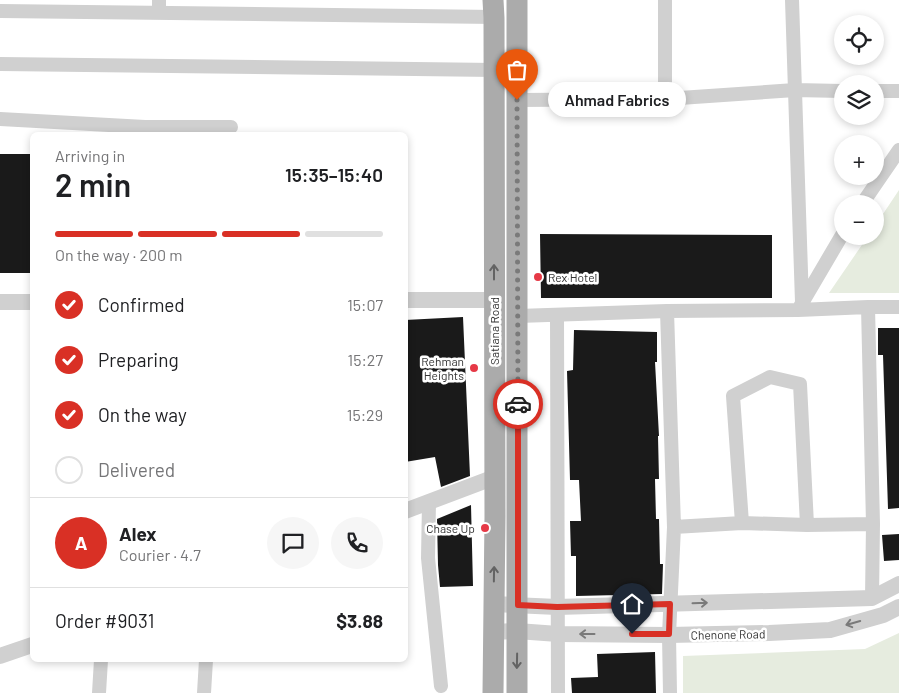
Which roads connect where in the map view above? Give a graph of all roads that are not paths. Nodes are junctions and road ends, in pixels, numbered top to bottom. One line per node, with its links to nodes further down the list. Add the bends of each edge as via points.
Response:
1 (237, 0): 8 (street)
2 (518, 0): 16 (main road, Satiana Road)
3 (665, 0): 15 (street)
4 (792, 0): 11 (street)
5 (159, 7): 6 (street); 8 (street)
6 (0, 11)
7 (494, 12): 8 (street); 10 (main road, Satiana Road)
8 (236, 14)
9 (0, 64): 10 (street)
10 (494, 70): 23 (main road, Satiana Road, one-way to 10)
11 (795, 90): 12 (street); 15 (street); 26 (street)
12 (834, 91)
13 (884, 91): 14 (street)
14 (899, 91)
15 (665, 99): 16 (street)
16 (517, 100): 31 (main road, Satiana Road)
17 (0, 119): 18 (street, via 145,127)
18 (231, 127)
19 (899, 150): 20 (street)
20 (868, 195)
21 (836, 245): 26 (street)
22 (408, 300): 23 (street)
23 (494, 300): 32 (main road, Satiana Road)
24 (0, 302): 25 (street)
25 (30, 302)
26 (800, 306): 27 (street); 29 (street)
27 (868, 307): 28 (street); 36 (street)
28 (899, 307)
29 (667, 311): 30 (street); 38 (street)
30 (557, 315): 31 (street); 44 (street)
31 (518, 316): 43 (main road, Satiana Road)
32 (495, 478): 33 (street); 41 (main road, Satiana Road, one-way to 32)
33 (429, 502): 34 (street); 54 (street, via 428,558)
34 (408, 510)
35 (742, 523): 37 (street); 37 (street, via 734,396 770,377 800,384); 38 (street)
36 (874, 524): 37 (street); 40 (street)
37 (807, 525)
38 (674, 527): 42 (street)
39 (899, 584): 40 (street)
40 (872, 598): 42 (street, one-way to 40)
41 (494, 604): 43 (street); 47 (main road, Satiana Road)
42 (670, 604): 44 (street); 49 (street)
43 (518, 605): 44 (street); 46 (main road, Satiana Road)
44 (557, 607): 48 (street)
45 (899, 607): 49 (street, Chenone Road, one-way to 49, via 883,615 830,630)
46 (517, 631): 47 (street, Chenone Road); 48 (street, Chenone Road); 58 (main road, Satiana Road, one-way to 58)
47 (494, 632): 57 (main road, Satiana Road)
48 (558, 634): 49 (street, Chenone Road, one-way to 48); 59 (street)
49 (669, 634): 60 (street)
50 (30, 646): 51 (street)
51 (0, 656)
52 (101, 662): 55 (street)
53 (206, 662): 56 (street)
54 (441, 686)
55 (99, 693)
56 (204, 693)
57 (493, 693)
58 (516, 693)
59 (558, 693)
60 (670, 693)

